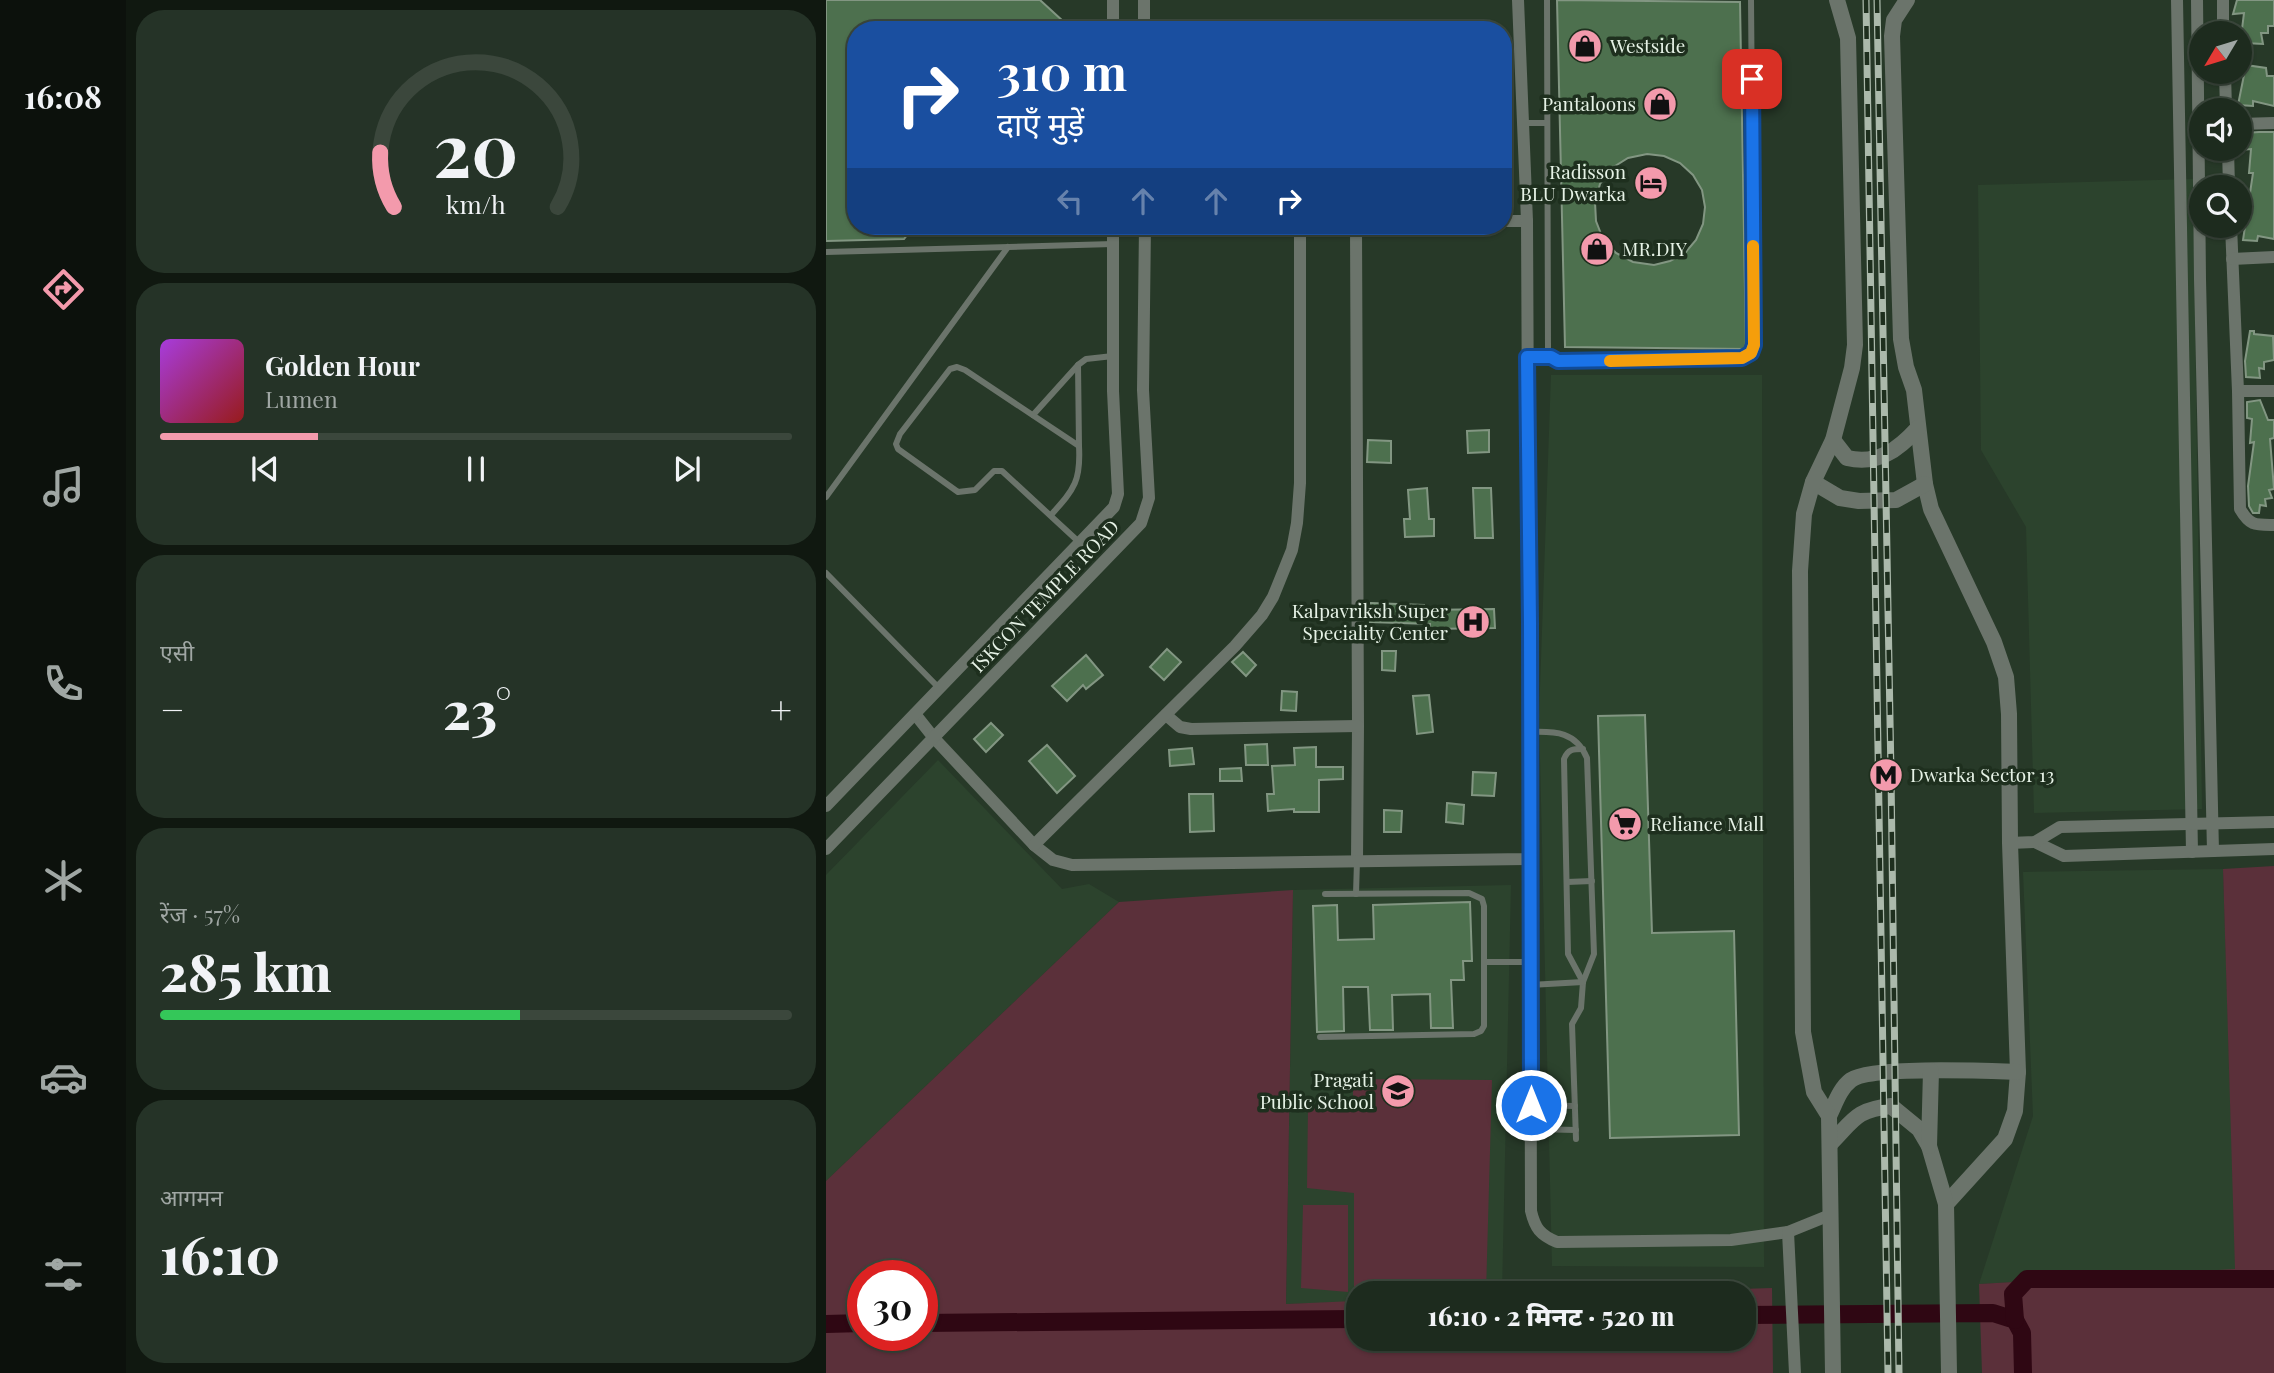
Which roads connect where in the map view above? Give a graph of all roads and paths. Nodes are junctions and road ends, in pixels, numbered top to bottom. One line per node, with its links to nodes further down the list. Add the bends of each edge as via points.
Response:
1 (1113, 0): 11 (street)
2 (1144, 0): 12 (street)
3 (1518, 0): 14 (street)
4 (1547, 0): 15 (lane)
5 (1751, 0): 32 (lane, via 1751,353 1742,358 1558,361)
6 (1837, 0): 38 (street, via 1848,38 1855,345)
7 (1907, 0): 37 (street, via 1894,20 1892,36 1901,339)
8 (2177, 0): 56 (street)
9 (2197, 0): 57 (street)
10 (2223, 0): 13 (street)
11 (1113, 21)
12 (1144, 21)
13 (2223, 21)
14 (1523, 123): 15 (lane); 19 (street)
15 (1547, 123): 32 (lane)
16 (2274, 123): 17 (street)
17 (2252, 124)
18 (1512, 221): 19 (street)
19 (1527, 221): 31 (street)
20 (1113, 235): 25 (street, ISKCON TEMPLE ROAD)
21 (1145, 235): 52 (street, ISKCON TEMPLE ROAD, via 1143,390 1149,498 1141,523)
22 (1300, 235): 49 (street, via 1300,483 1292,550 1262,615)
23 (1356, 235): 50 (street)
24 (2231, 238): 29 (street)
25 (1113, 244): 26 (lane); 30 (street, ISKCON TEMPLE ROAD)
26 (1008, 247): 27 (lane); 42 (lane)
27 (826, 253)
28 (2274, 257): 29 (street)
29 (2232, 259): 34 (street)
30 (1113, 356): 33 (lane, via 1086,359); 45 (street, ISKCON TEMPLE ROAD, via 1118,494 1114,508)
31 (1527, 357): 32 (lane); 51 (street)
32 (1551, 357)
33 (1078, 365): 36 (lane); 39 (lane)
34 (2238, 391): 35 (street); 44 (street, via 2240,509 2246,520)
35 (2274, 391)
36 (1033, 415): 39 (lane); 43 (lane, via 957,367 945,374 896,444 958,492 975,490 994,471 1002,471)
37 (1918, 428): 38 (street, via 1894,451 1856,460 1839,450); 41 (street)
38 (1833, 439): 40 (street)
39 (1079, 446): 43 (lane, via 1080,468 1072,491)
40 (1813, 482): 41 (street, via 1840,498 1859,501 1896,500); 80 (street, via 1804,513 1800,571 1803,1032 1814,1092)
41 (1926, 484): 59 (street, via 1931,509 2006,677)
42 (826, 497)
43 (1051, 514): 45 (lane)
44 (2274, 525)
45 (1080, 543): 47 (street, ISKCON TEMPLE ROAD)
46 (826, 573): 47 (lane)
47 (939, 688): 48 (street, ISKCON TEMPLE ROAD)
48 (915, 715): 52 (street); 54 (street, ISKCON TEMPLE ROAD)
49 (1166, 715): 50 (street, via 1180,727 1191,729); 60 (street)
50 (1358, 726): 66 (street)
51 (1530, 732): 53 (lane, via 1559,732 1571,736); 65 (street)
52 (934, 738): 60 (street); 61 (street, ISKCON TEMPLE ROAD)
53 (1583, 749): 67 (lane, via 1572,749 1564,759); 68 (lane)
54 (826, 806)
55 (2274, 822): 57 (street)
56 (2192, 824): 57 (street); 58 (street, via 2060,827); 64 (street)
57 (2212, 824): 63 (street)
58 (2035, 842): 59 (street); 64 (street, via 2064,856)
59 (2010, 843): 77 (street)
60 (1034, 845): 66 (street, via 1053,860 1072,865)
61 (826, 849)
62 (2274, 849): 63 (street)
63 (2213, 851): 64 (street)
64 (2192, 852)
65 (1530, 859): 66 (street); 72 (street)
66 (1357, 861): 70 (lane)
67 (1567, 881): 68 (lane); 73 (lane, via 1568,954)
68 (1592, 881): 73 (lane, via 1594,954)
69 (1325, 894): 70 (lane)
70 (1356, 894): 71 (lane, via 1477,895 1484,906)
71 (1484, 962): 72 (lane); 75 (lane, via 1481,1031)
72 (1530, 962): 74 (street)
73 (1583, 982): 74 (lane); 79 (lane, via 1581,1008 1572,1024)
74 (1530, 985): 78 (street)
75 (1320, 1037)
76 (1931, 1071): 77 (street); 80 (street, via 1863,1074 1844,1087); 85 (street)
77 (2018, 1072): 86 (street, via 2015,1111 2006,1139)
78 (1531, 1105): 79 (lane); 81 (street)
79 (1575, 1106): 82 (lane)
80 (1829, 1116): 84 (street)
81 (1531, 1129): 82 (lane); 88 (street, via 1531,1211 1544,1237 1557,1242 1731,1240)
82 (1576, 1130): 83 (lane)
83 (1576, 1139)
84 (1831, 1143): 85 (street, via 1862,1112 1891,1106 1919,1129); 87 (street)
85 (1929, 1146): 86 (street)
86 (1946, 1203): 91 (street)
87 (1830, 1215): 88 (street); 90 (street)
88 (1788, 1232): 89 (street)
89 (1795, 1373)
90 (1833, 1373)
91 (1949, 1373)

